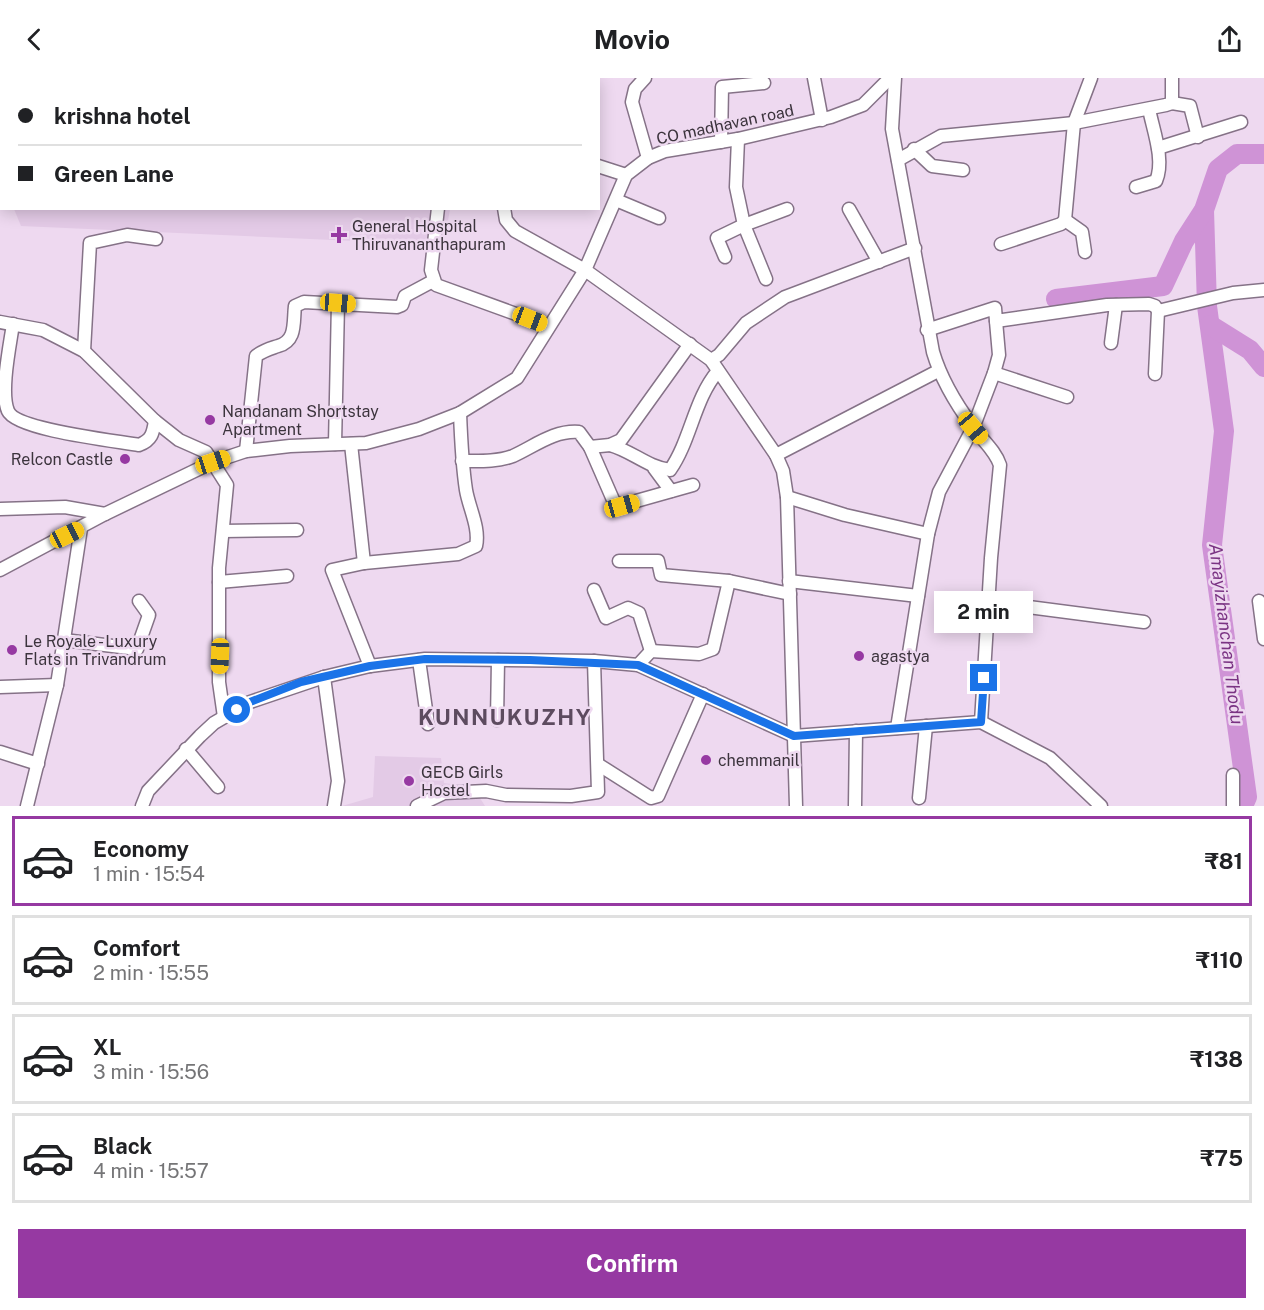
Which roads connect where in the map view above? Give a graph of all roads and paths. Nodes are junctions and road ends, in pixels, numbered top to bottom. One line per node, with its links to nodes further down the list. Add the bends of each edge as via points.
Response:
1 (645, 78): 18 (street, via 635,88 632,102)
2 (814, 78): 10 (street)
3 (890, 78): 10 (street, CO madhavan road, via 863,105)
4 (895, 78): 19 (street, via 892,129)
5 (1091, 78): 12 (street)
6 (1172, 78): 8 (street)
7 (764, 83): 15 (street, via 722,87)
8 (1173, 103): 9 (street); 13 (street, via 1190,106)
9 (1149, 109): 12 (street); 16 (street)
10 (822, 120): 14 (street, CO madhavan road)
11 (1241, 122): 13 (street)
12 (1074, 123): 17 (street, via 941,136); 30 (street)
13 (1197, 137): 16 (street)
14 (738, 140): 15 (street, CO madhavan road); 31 (street, via 736,187)
15 (721, 142): 18 (street, CO madhavan road, via 665,151)
16 (1158, 148): 23 (street, via 1156,180)
17 (914, 149): 19 (street); 21 (street, via 932,165)
18 (648, 158): 22 (street, CO madhavan road)
19 (898, 160): 34 (street)
20 (600, 167): 22 (street)
21 (963, 170)
22 (626, 175): 24 (street)
23 (1136, 187)
24 (616, 200): 29 (street); 38 (street)
25 (787, 209): 31 (street)
26 (849, 209): 37 (street)
27 (438, 210): 40 (street)
28 (504, 210): 38 (street, via 514,231)
29 (659, 218)
30 (1065, 220): 33 (street); 35 (street, via 1082,232)
31 (744, 225): 36 (street, via 717,238); 39 (street)
32 (156, 239): 51 (street, via 127,235 90,243)
33 (1001, 244)
34 (915, 248): 37 (street); 48 (street)
35 (1085, 252)
36 (725, 257)
37 (879, 262): 52 (street, via 785,297 746,323)
38 (585, 270): 47 (street); 50 (street)
39 (766, 279)
40 (433, 281): 42 (street, via 405,296 397,307); 47 (street)
41 (1264, 290): 44 (street, via 1233,293)
42 (338, 303): 61 (street); 65 (street, via 299,303 295,306 290,339 256,356)
43 (1116, 305): 44 (street, via 1149,304); 45 (street); 49 (street)
44 (1158, 311): 56 (street)
45 (996, 321): 48 (street, via 995,308); 55 (street, via 999,355)
46 (6, 323): 51 (street, via 43,330); 59 (street, via 6,394 12,416 37,426 139,445 153,434)
47 (549, 326): 58 (street, via 517,378)
48 (927, 330): 53 (street)
49 (1111, 343)
50 (690, 344): 52 (street); 63 (street, via 627,433)
51 (84, 351): 59 (street)
52 (711, 360): 54 (street)
53 (938, 370): 60 (street); 66 (street)
54 (718, 371): 66 (street); 69 (street, via 705,387 674,464 670,470)
55 (994, 372): 57 (street); 60 (street)
56 (1155, 374)
57 (1066, 397)
58 (460, 413): 62 (street, via 419,429); 68 (street)
59 (155, 421): 67 (street, via 179,440 206,452)
60 (973, 428): 78 (street, via 939,492); 90 (street, via 998,457 1001,475)
61 (335, 444): 62 (street); 65 (street)
62 (351, 444): 80 (street)
63 (610, 445): 64 (street); 69 (street, via 627,450)
64 (590, 447): 68 (street, via 579,432 566,431 511,457); 71 (street, via 614,502 622,506)
65 (246, 451): 67 (street)
66 (776, 455): 72 (street)
67 (213, 462): 74 (street); 77 (street, via 227,485)
68 (462, 462): 80 (street, via 478,537 476,546 458,554)
69 (654, 468): 71 (street)
70 (693, 485): 71 (street)
71 (671, 491)
72 (787, 497): 78 (street); 85 (street)
73 (0, 509): 74 (street, via 65,507)
74 (105, 514): 75 (street)
75 (81, 528): 81 (street); 93 (street)
76 (297, 530): 77 (street)
77 (223, 531): 84 (street)
78 (928, 534): 87 (street)
79 (619, 561): 83 (street, via 658,561 661,574)
80 (364, 563): 99 (street, via 332,570)
81 (0, 570)
82 (287, 576): 84 (street)
83 (729, 581): 85 (street); 94 (street, via 713,649 699,654)
84 (219, 582): 104 (street, via 219,682)
85 (790, 588): 87 (street); 111 (street)
86 (594, 590): 94 (street, via 606,618 628,609 639,613)
87 (918, 596): 109 (street)
88 (1259, 600): 92 (street)
89 (139, 601): 93 (street, via 149,615 137,650)
90 (990, 602): 91 (street); 106 (street)
91 (1144, 622)
92 (1264, 639)
93 (64, 640): 101 (street)
94 (651, 651): 98 (street)
95 (419, 660): 96 (street); 99 (street); 107 (street)
96 (498, 660): 97 (street); 105 (street)
97 (594, 661): 98 (street); 115 (street)
98 (638, 665): 103 (street)
99 (370, 666): 100 (street)
100 (324, 677): 104 (street, via 250,702); 122 (street, via 338,781)
101 (57, 685): 102 (street); 114 (street)
102 (0, 687)
103 (703, 694): 111 (street); 115 (street, via 658,796 651,798)
104 (224, 717): 112 (street)
105 (497, 720)
106 (981, 722): 108 (street); 127 (street, via 1050,758)
107 (428, 724)
108 (926, 726): 109 (street); 119 (street)
109 (897, 728): 110 (street)
110 (856, 731): 111 (street); 126 (street)
111 (794, 736): 125 (street)
112 (186, 749): 117 (street); 121 (street, via 148,791)
113 (0, 752): 114 (street)
114 (38, 764): 120 (street)
115 (599, 765): 118 (street)
116 (1233, 775): 128 (street)
117 (218, 787)
118 (598, 792): 123 (street, via 552,796 486,791 444,793); 124 (street)
119 (919, 798)
120 (24, 805)
121 (142, 806)
122 (334, 806)
123 (417, 806)
124 (594, 806)
125 (796, 806)
126 (855, 806)
127 (1101, 806)
128 (1233, 806)

